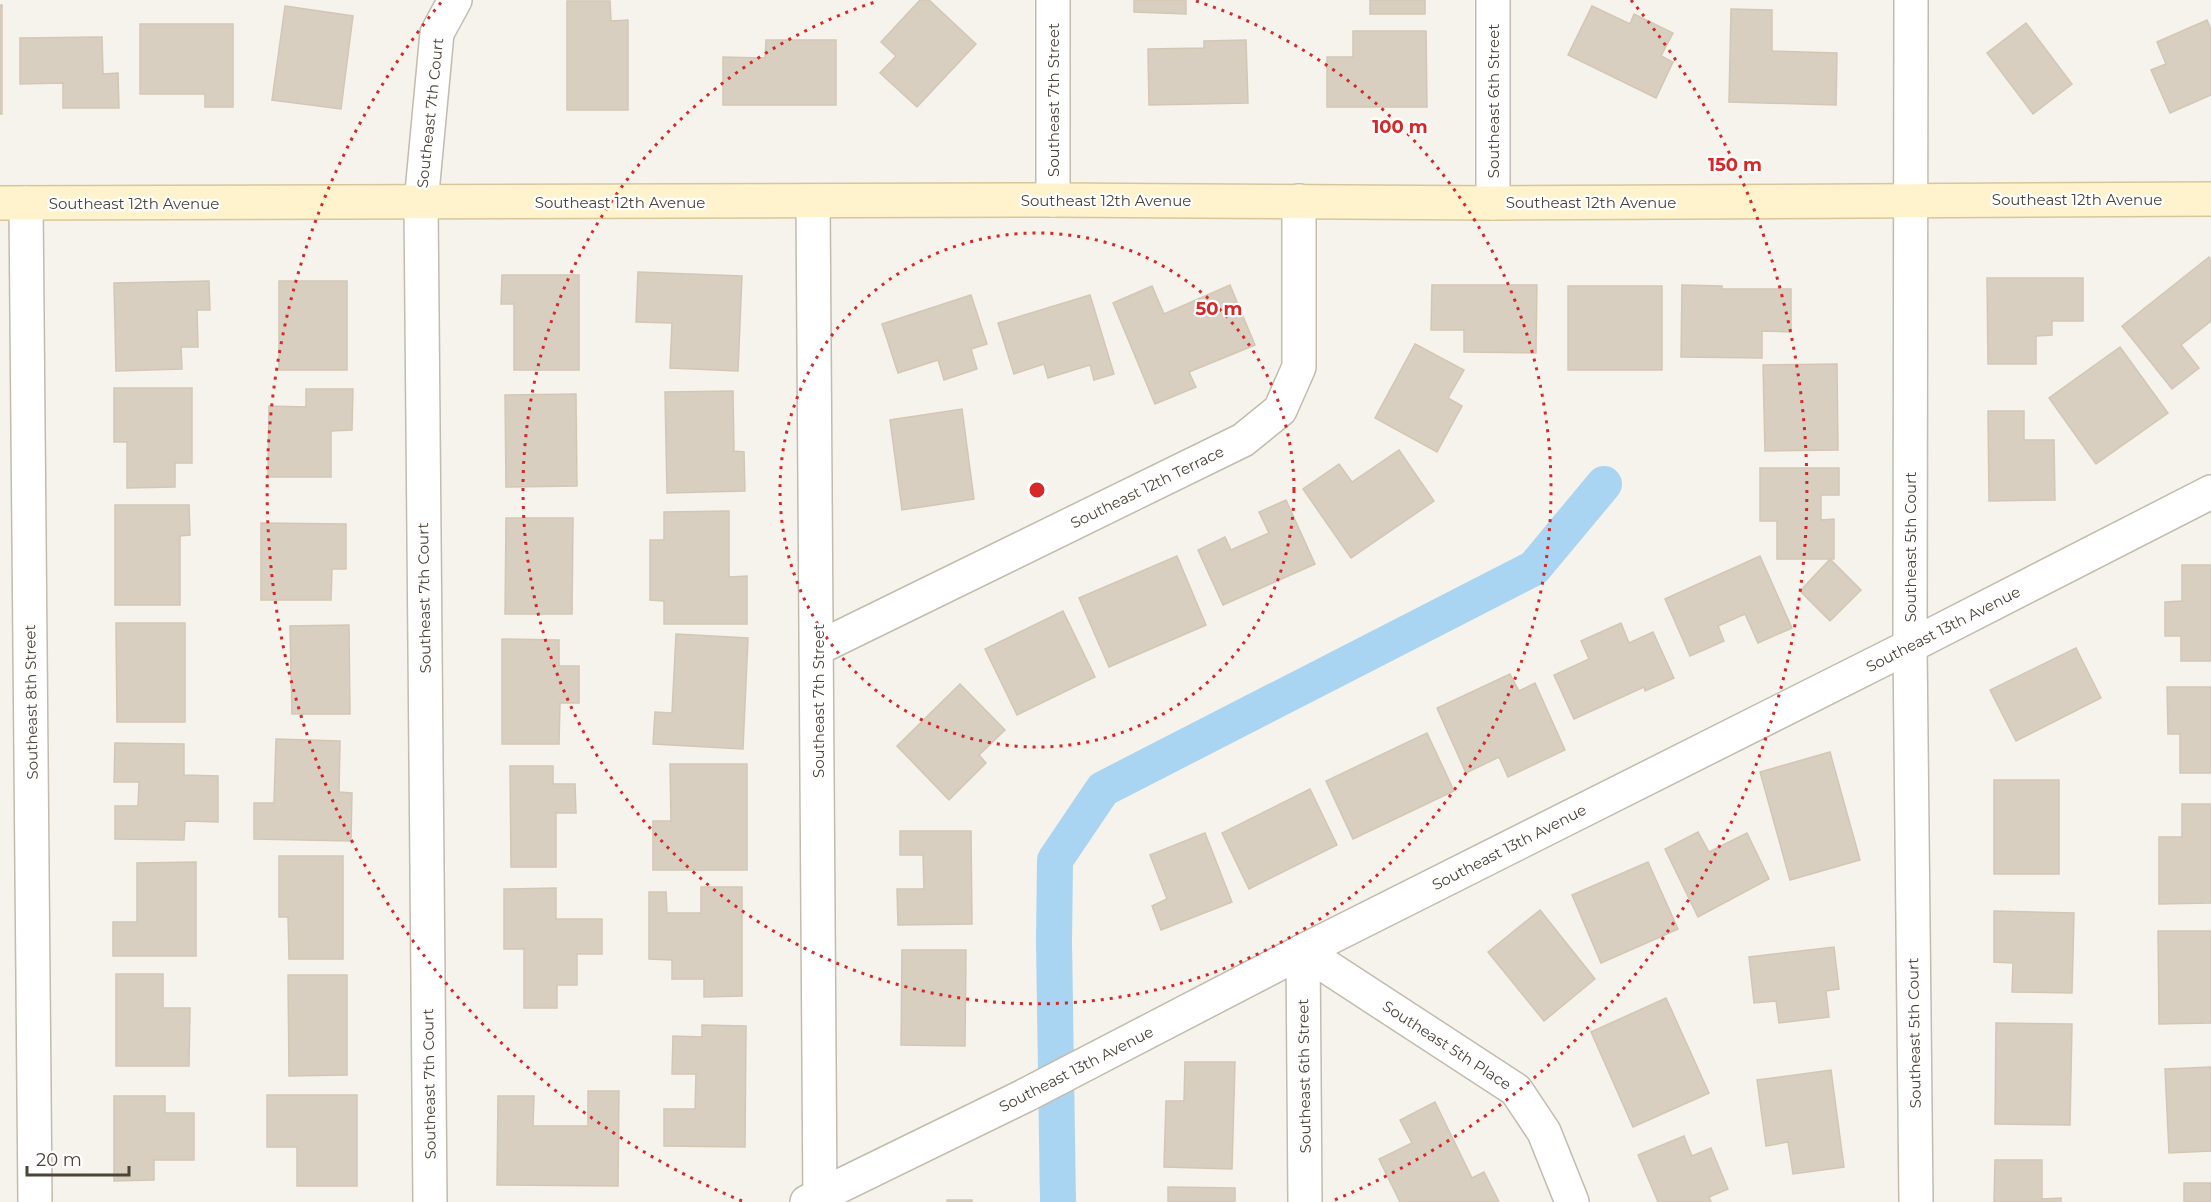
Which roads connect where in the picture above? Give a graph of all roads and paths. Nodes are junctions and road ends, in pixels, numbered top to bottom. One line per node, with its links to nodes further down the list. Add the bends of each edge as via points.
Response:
1 (454, 0): 11 (street, Southeast 7th Court, via 437,33)
2 (1053, 0): 7 (street, Southeast 7th Street)
3 (1493, 0): 12 (street, Southeast 6th Street)
4 (1911, 0): 5 (street, Southeast 5th Court)
5 (1910, 199): 6 (street, Southeast 12th Avenue); 12 (street, Southeast 12th Avenue); 14 (street, Southeast 5th Court)
6 (2211, 199)
7 (1053, 200): 8 (street, Southeast 12th Avenue); 9 (street, Southeast 12th Avenue)
8 (813, 201): 11 (street, Southeast 12th Avenue); 15 (street, Southeast 7th Street)
9 (1299, 201): 12 (street, Southeast 12th Avenue); 15 (street, Southeast 12th Terrace, via 1299,367 1280,410 1243,440)
10 (13, 203): 11 (street, Southeast 12th Avenue); 18 (street, Southeast 8th Street)
11 (421, 203): 19 (street, Southeast 7th Court)
12 (1493, 203)
13 (2211, 492): 14 (street, Southeast 13th Avenue)
14 (1910, 646): 16 (street, Southeast 13th Avenue); 22 (street, Southeast 5th Court)
15 (818, 648): 17 (street, Southeast 7th Street)
16 (1303, 951): 17 (street, Southeast 13th Avenue); 20 (street, Southeast 6th Street); 21 (street, Southeast 5th Place, via 1516,1090 1544,1132)
17 (815, 1200)
18 (35, 1202)
19 (430, 1202)
20 (1305, 1202)
21 (1572, 1202)
22 (1916, 1202)

